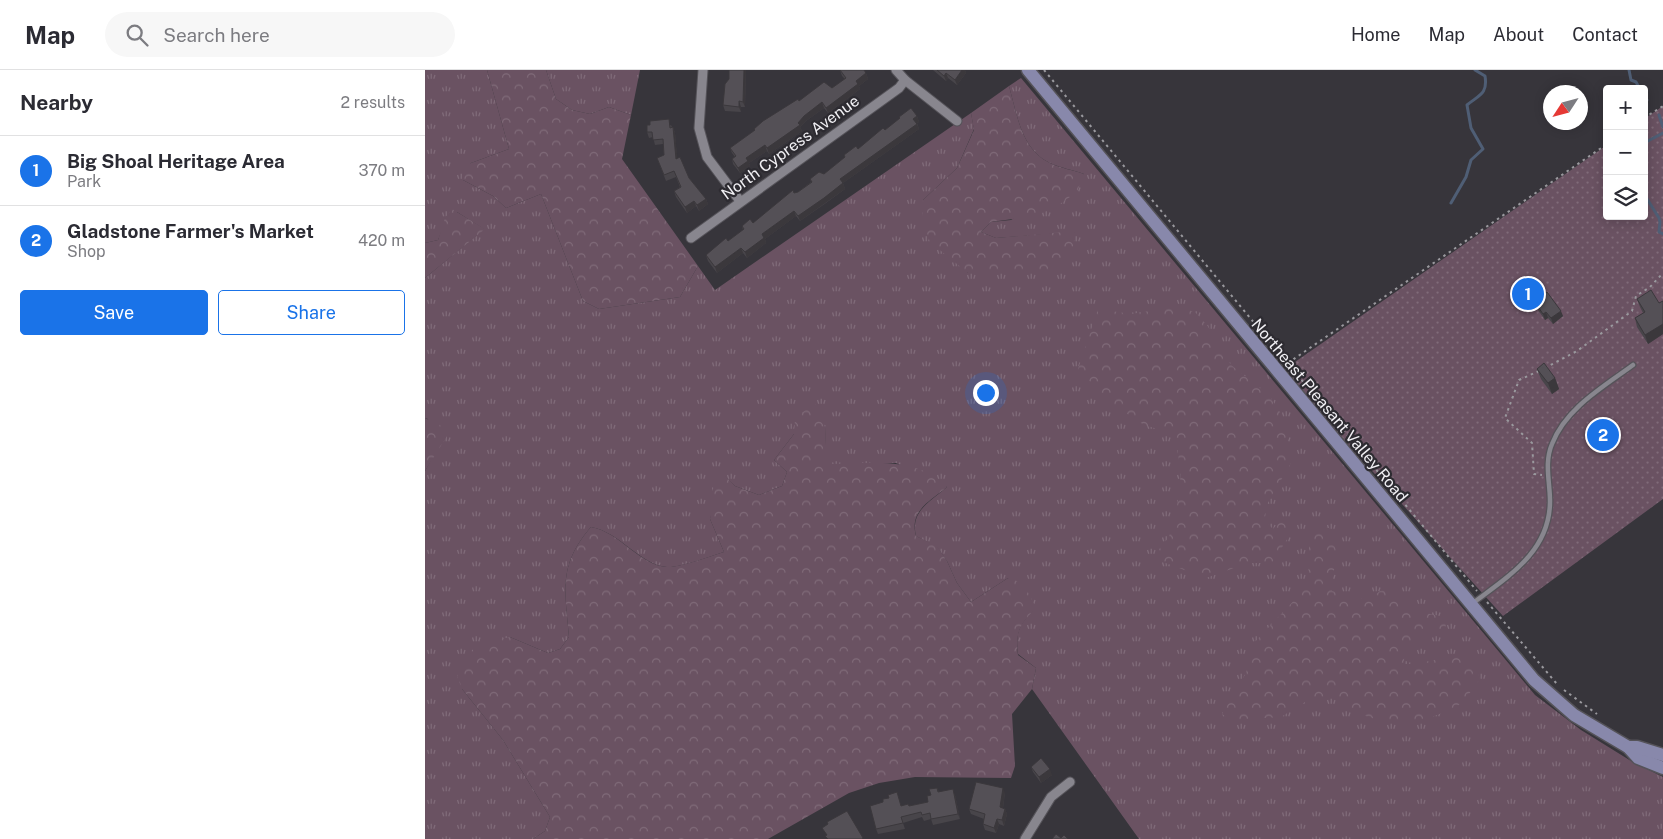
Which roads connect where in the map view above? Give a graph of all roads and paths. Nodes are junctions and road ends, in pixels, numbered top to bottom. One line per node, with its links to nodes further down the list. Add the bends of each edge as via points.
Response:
1 (703, 70): 10 (street, via 699,128 707,157)
2 (896, 70): 5 (street)
3 (1027, 70): 17 (street, Northeast Pleasant Valley Road)
4 (1044, 70): 13 (path)
5 (905, 80): 8 (street); 10 (street, North Cypress Avenue, via 899,88)
6 (1663, 106): 7 (path)
7 (1648, 115)
8 (957, 121)
9 (1603, 147): 13 (path)
10 (740, 201): 11 (street, North Cypress Avenue)
11 (691, 238)
12 (1663, 273): 15 (path, via 1636,296 1632,311 1577,350 1519,380 1505,418 1532,443 1534,474)
13 (1288, 363): 16 (path)
14 (1633, 365): 15 (lane, via 1583,402 1561,426 1551,445)
15 (1548, 475): 16 (lane, via 1548,521 1536,550 1524,564)
16 (1482, 597): 17 (lane); 18 (path, via 1556,683)
17 (1471, 605): 19 (street, Northeast Pleasant Valley Road, via 1547,693 1589,725)
18 (1597, 715)
19 (1628, 747): 20 (street, Northeast Pleasant Valley Road); 21 (street, Northeast Pleasant Valley Road, via 1638,758)
20 (1663, 755)
21 (1663, 768)
22 (1070, 782): 23 (street, via 1051,797)
23 (1025, 839)

